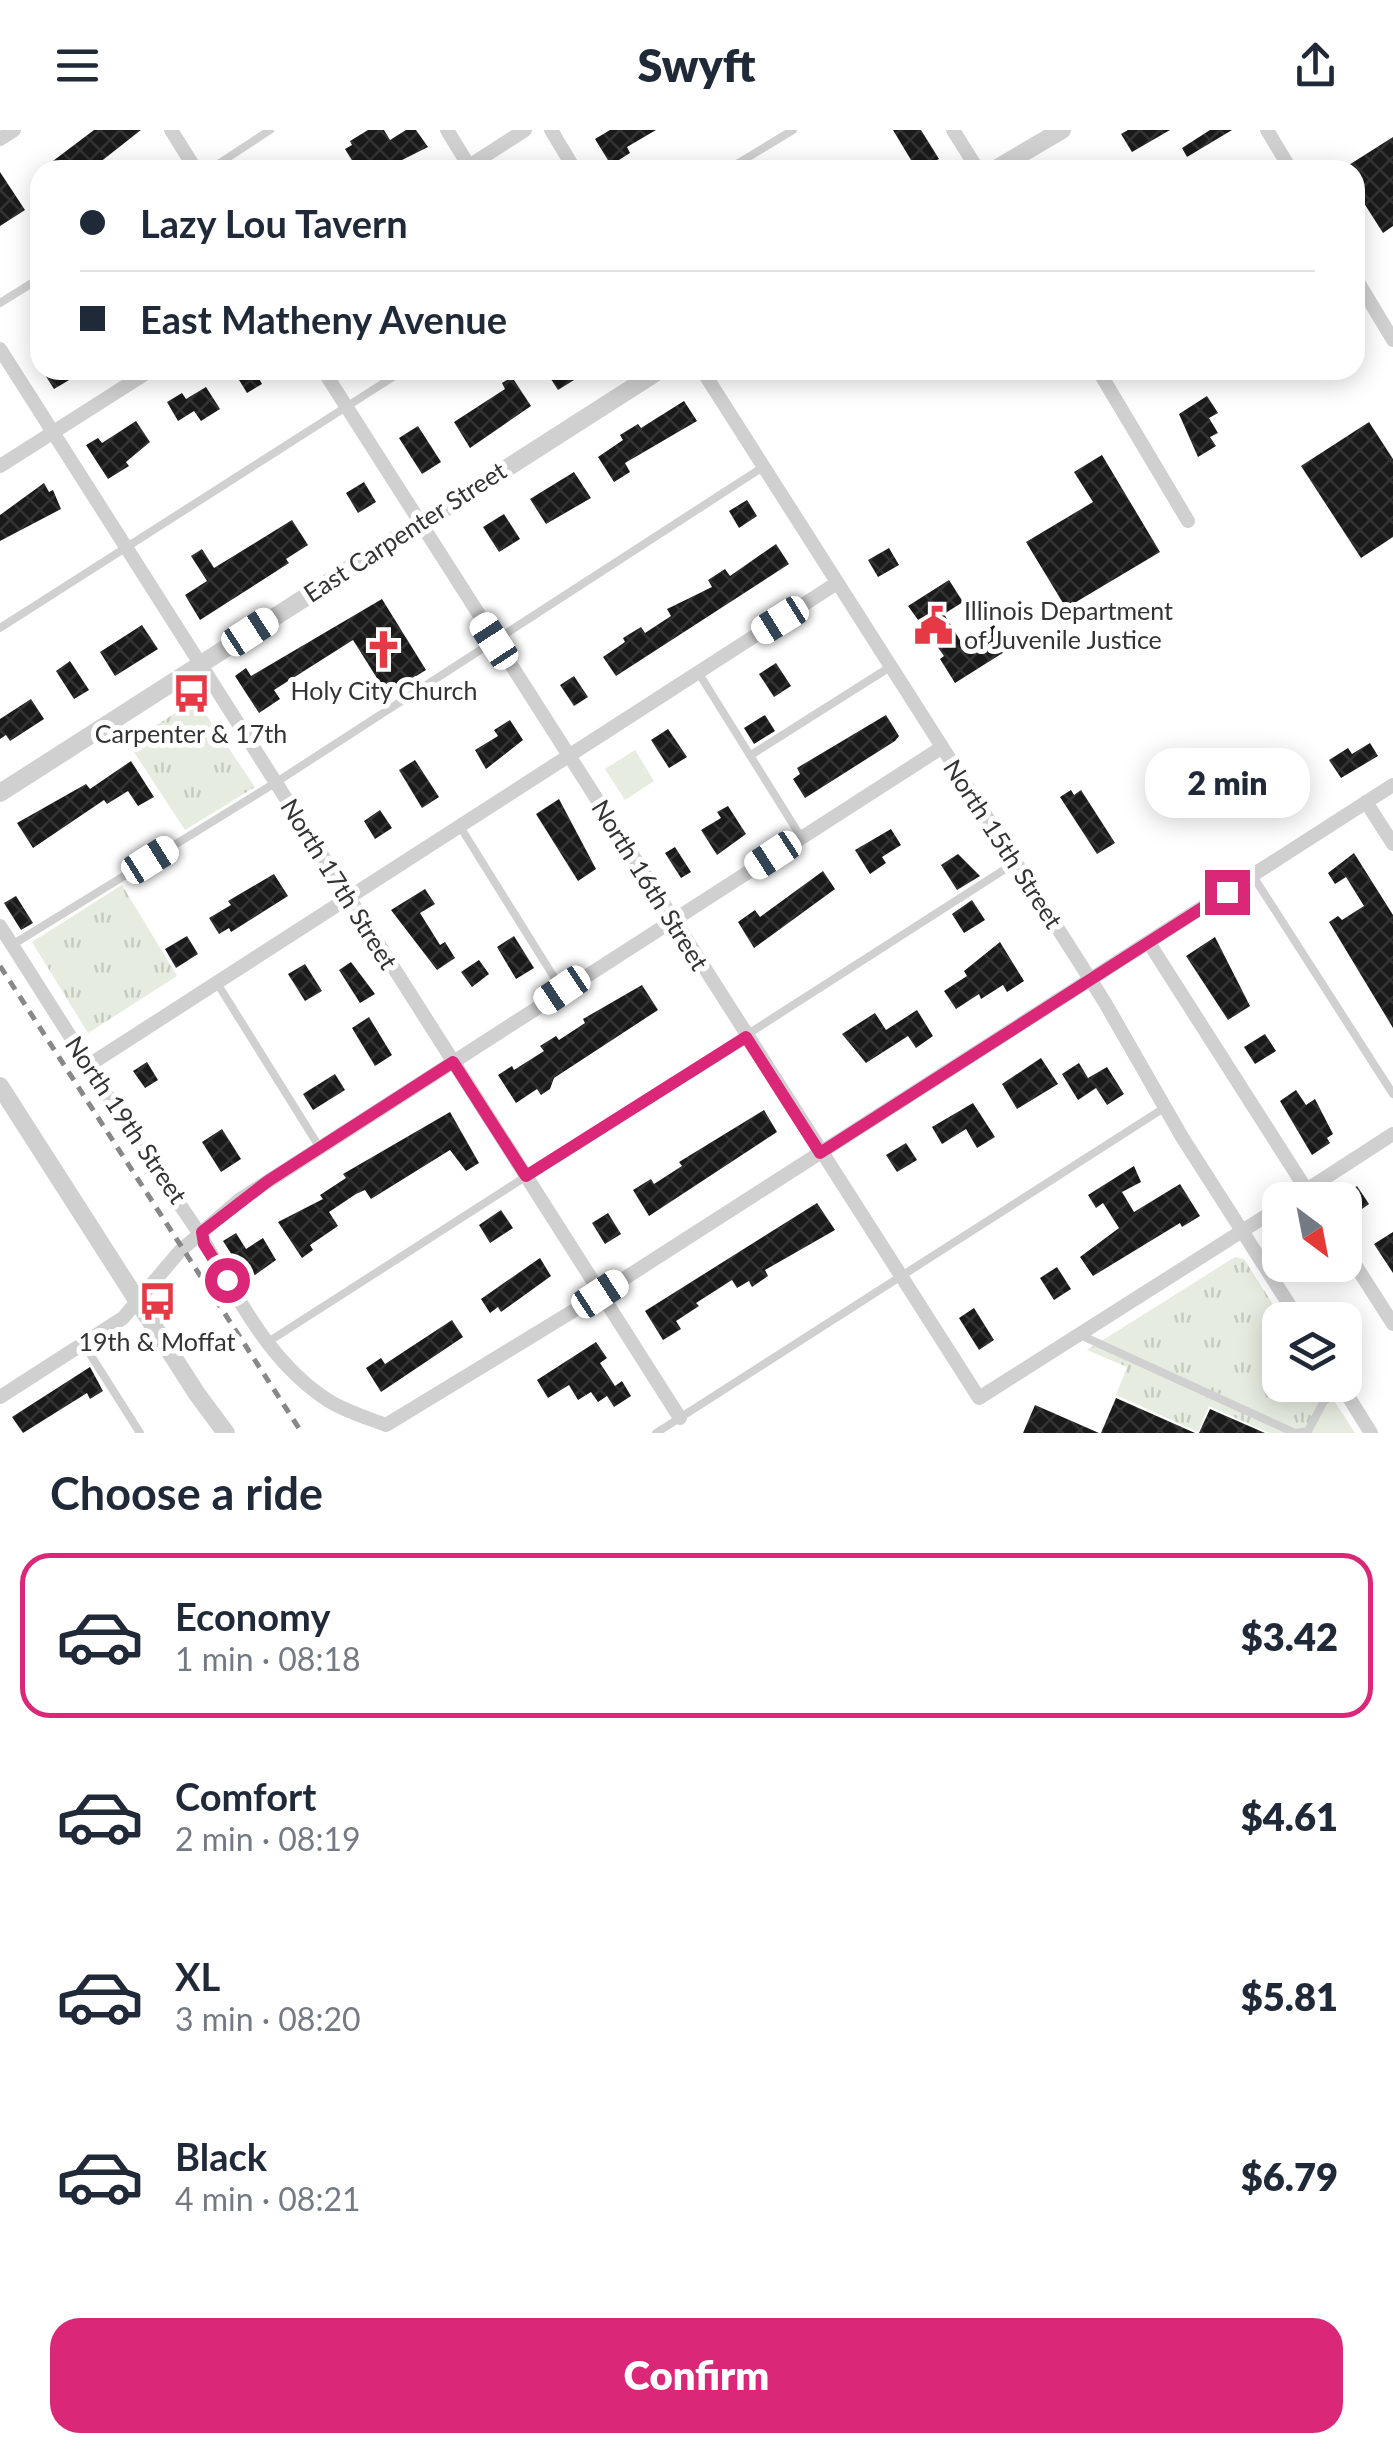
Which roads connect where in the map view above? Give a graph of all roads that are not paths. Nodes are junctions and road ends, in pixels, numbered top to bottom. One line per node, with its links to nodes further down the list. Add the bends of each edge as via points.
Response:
1 (14, 130): 11 (street)
2 (171, 130): 12 (street)
3 (270, 130): 13 (lane)
4 (447, 130): 14 (street)
5 (525, 130): 15 (street)
6 (551, 130): 16 (street)
7 (793, 130): 17 (lane)
8 (953, 130): 18 (street)
9 (1062, 130): 19 (street)
10 (1267, 130): 20 (street)
11 (0, 139)
12 (190, 160)
13 (224, 160)
14 (462, 160)
15 (478, 160)
16 (570, 160)
17 (743, 160)
18 (972, 160)
19 (1011, 160)
20 (1285, 160)
21 (30, 284): 23 (lane)
22 (1365, 294): 24 (street)
23 (0, 303)
24 (1393, 340)
25 (0, 349): 33 (street, North 17th Street)
26 (134, 380): 33 (street)
27 (329, 380): 32 (street, North 16th Street)
28 (388, 380): 32 (lane)
29 (644, 380): 37 (street, East Carpenter Street)
30 (708, 380): 35 (street, North 15th Street)
31 (1104, 380): 36 (street)
32 (346, 407): 37 (street, North 16th Street); 38 (lane)
33 (52, 433): 34 (street); 38 (street, North 17th Street)
34 (0, 466)
35 (763, 468): 39 (street, North 15th Street); 41 (lane)
36 (1188, 520)
37 (419, 522): 41 (street, North 16th Street); 42 (street, East Carpenter Street)
38 (126, 548): 40 (lane); 42 (street, North 17th Street)
39 (837, 584): 43 (street, North 15th Street); 44 (street)
40 (0, 628)
41 (494, 641): 46 (street, North 16th Street); 48 (lane)
42 (200, 664): 48 (street, North 17th Street); 50 (street, East Carpenter Street)
43 (890, 667): 45 (street, North 15th Street); 47 (lane)
44 (698, 672): 46 (street); 47 (lane)
45 (941, 748): 53 (street); 55 (street, North 15th Street)
46 (568, 756): 52 (street); 58 (street, North 16th Street)
47 (751, 756): 53 (lane)
48 (276, 783): 57 (street, North 17th Street); 61 (lane)
49 (1393, 785): 51 (street)
50 (0, 793)
51 (1366, 802): 54 (street); 56 (street)
52 (460, 825): 57 (street); 64 (lane)
53 (801, 838): 58 (street)
54 (1393, 844)
55 (1016, 862): 62 (street, North 15th Street); 65 (lane)
56 (1253, 876): 60 (street); 69 (lane)
57 (347, 898): 63 (street); 66 (street, North 17th Street)
58 (672, 921): 64 (street); 65 (street, North 16th Street)
59 (0, 926): 61 (street, North 19th Street)
60 (1149, 943): 62 (street); 75 (street)
61 (12, 945): 67 (street, North 19th Street)
62 (1090, 980): 70 (street, North 15th Street); 73 (street)
63 (216, 984): 67 (street); 72 (lane)
64 (562, 990): 66 (street)
65 (746, 1037): 73 (street, North 16th Street); 74 (lane)
66 (453, 1062): 72 (street); 74 (street, North 17th Street)
67 (89, 1065): 79 (street, North 19th Street)
68 (0, 1086): 84 (street)
69 (1393, 1094)
70 (1164, 1108): 78 (street, North 15th Street); 80 (lane)
71 (1393, 1134): 76 (street)
72 (320, 1148): 79 (street)
73 (820, 1153): 80 (street, North 16th Street); 82 (street)
74 (526, 1176): 82 (street, North 17th Street); 87 (lane)
75 (1302, 1182)
76 (1328, 1182)
77 (1262, 1218): 78 (street)
78 (1242, 1231): 83 (street, North 15th Street); 86 (street)
79 (202, 1232): 84 (street); 87 (street, North 19th Street)
80 (898, 1275): 86 (street, North 16th Street, via 979,1398); 92 (lane)
81 (1362, 1276): 85 (street)
82 (600, 1294): 92 (street, North 17th Street); 93 (street)
83 (1287, 1302)
84 (138, 1303): 88 (street); 95 (street)
85 (1393, 1324)
86 (1078, 1334): 97 (lane)
87 (268, 1342): 93 (street, North 19th Street, via 332,1402)
88 (82, 1343): 89 (street); 94 (lane)
89 (0, 1397)
90 (1323, 1402): 97 (lane, via 1308,1431)
91 (1351, 1402): 98 (street)
92 (680, 1418): 96 (lane)
93 (389, 1429)
94 (140, 1433)
95 (226, 1433)
96 (656, 1433)
97 (1296, 1433)
98 (1371, 1433)

